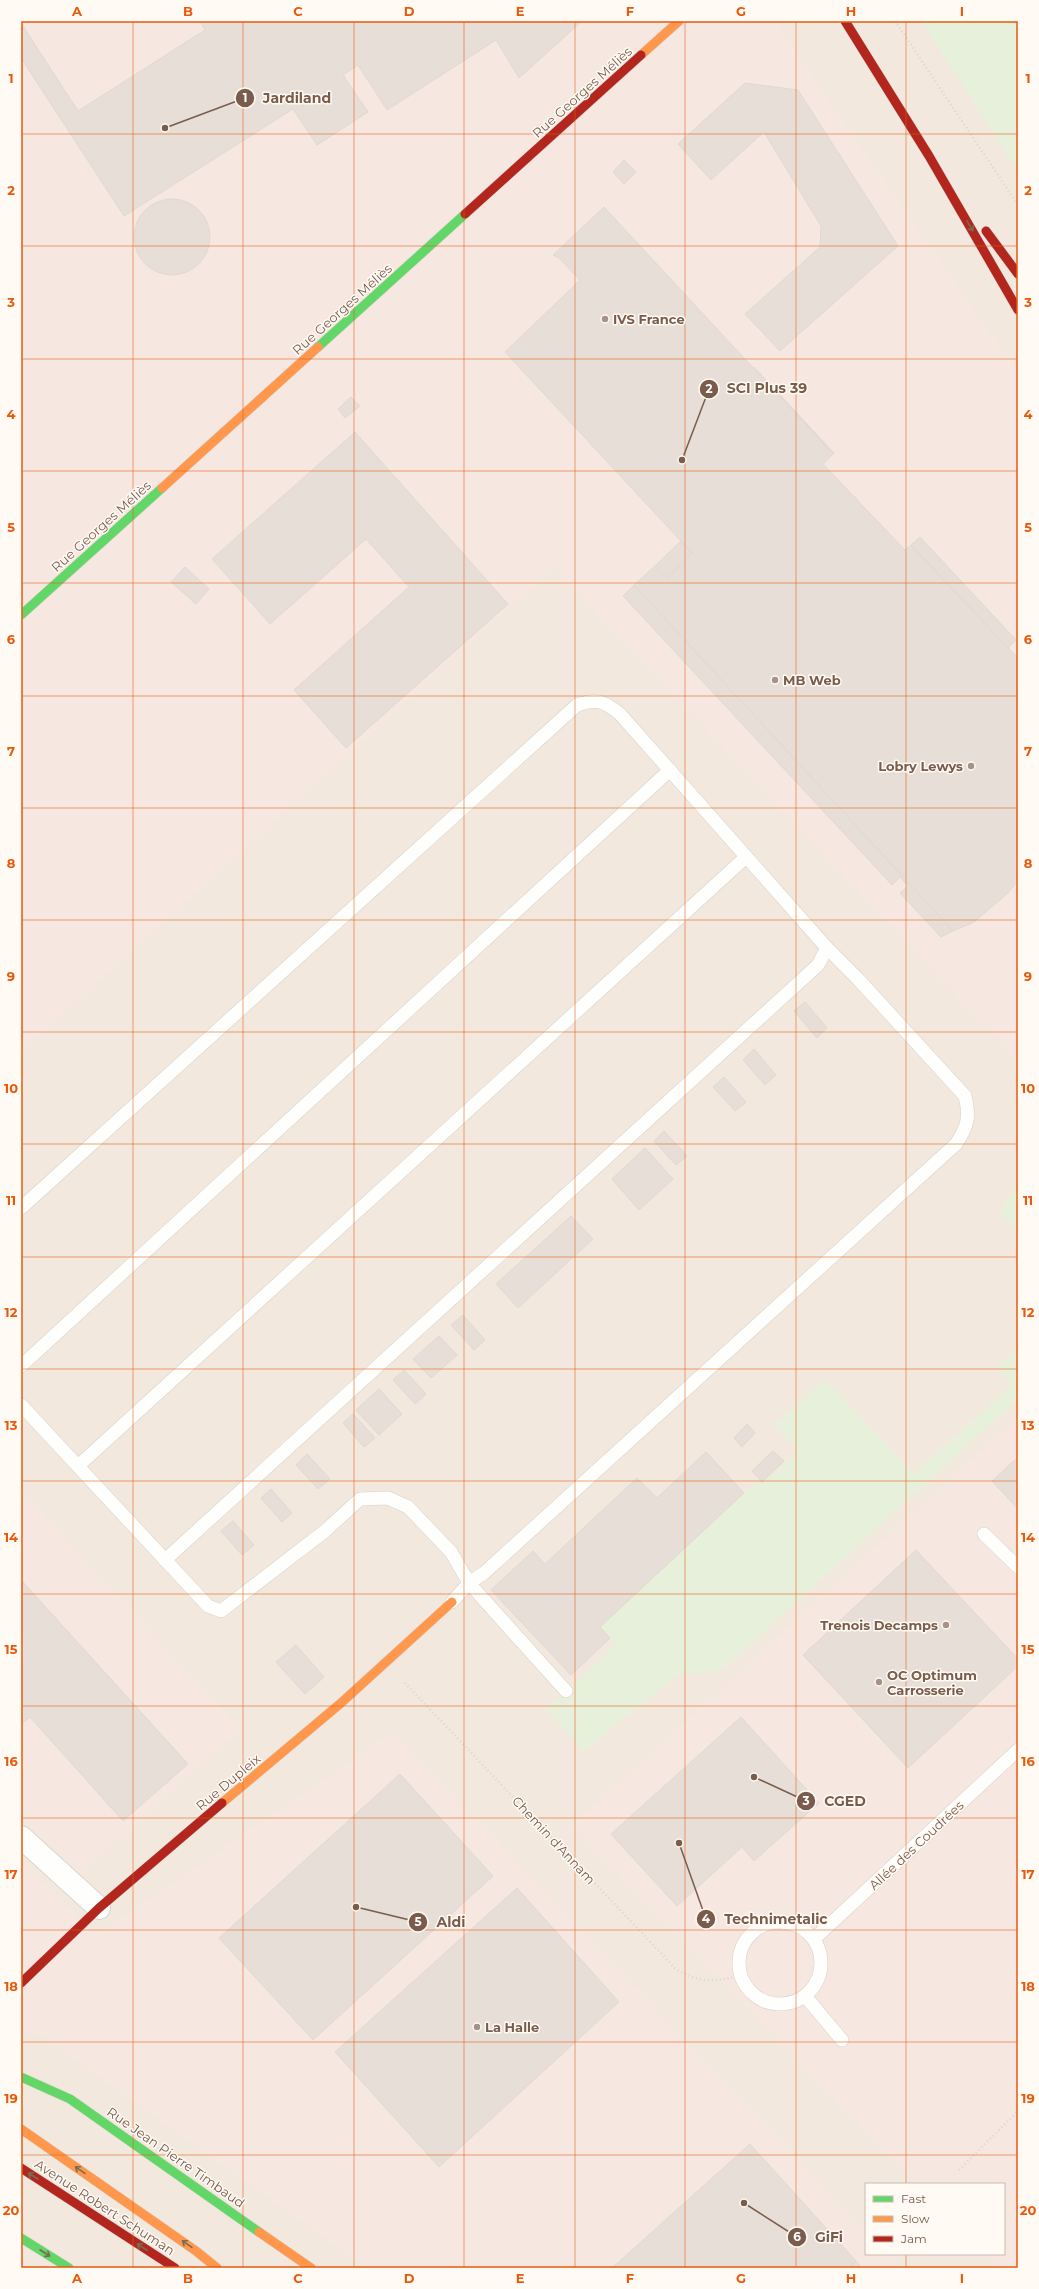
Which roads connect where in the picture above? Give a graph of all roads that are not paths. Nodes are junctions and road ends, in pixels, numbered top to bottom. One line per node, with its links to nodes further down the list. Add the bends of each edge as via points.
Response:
1 (679, 21): 6 (street, Rue Georges Méliès)
2 (845, 21): 3 (street)
3 (929, 156): 4 (street); 5 (street, one-way to 5)
4 (1018, 274)
5 (1018, 310)
6 (21, 615)
7 (670, 770): 8 (lane); 10 (lane, via 606,702 589,701 577,705); 11 (lane)
8 (746, 857): 9 (lane); 13 (lane)
9 (827, 948): 15 (lane, via 818,965); 17 (lane, via 965,1096 968,1110 966,1129 956,1144 490,1568)
10 (21, 1208)
11 (21, 1366)
12 (21, 1405): 13 (lane)
13 (78, 1466): 15 (lane)
14 (984, 1534): 16 (lane)
15 (166, 1560): 17 (lane, via 208,1606 221,1611 325,1531 360,1499 388,1498 408,1507 451,1552)
16 (1018, 1567)
17 (469, 1583): 18 (lane); 19 (lane)
18 (452, 1602): 22 (street, Rue Dupleix, via 341,1703)
19 (566, 1691)
20 (1018, 1750): 23 (lane, Allée des Coudrées)
21 (21, 1837): 22 (street)
22 (99, 1908): 24 (street, Rue Dupleix)
23 (814, 1939): 25 (lane, via 820,1952 822,1966 818,1980); 25 (lane, via 806,1930 794,1923 781,1921 768,1923 756,1929 746,1938 740,1950 738,1963 741,1976 748,1989 758,1998 772,2004 786,2004)
24 (21, 1983)
25 (804, 1996): 26 (lane)
26 (842, 2040)
27 (21, 2077): 34 (street, Rue Jean Pierre Timbaud, via 70,2099)
28 (21, 2129): 33 (street, one-way to 28)
29 (21, 2168): 32 (street, Avenue Robert Schuman, one-way to 29)
30 (21, 2238): 31 (street, one-way to 31)
31 (69, 2268)
32 (175, 2268)
33 (217, 2268)
34 (311, 2268)

